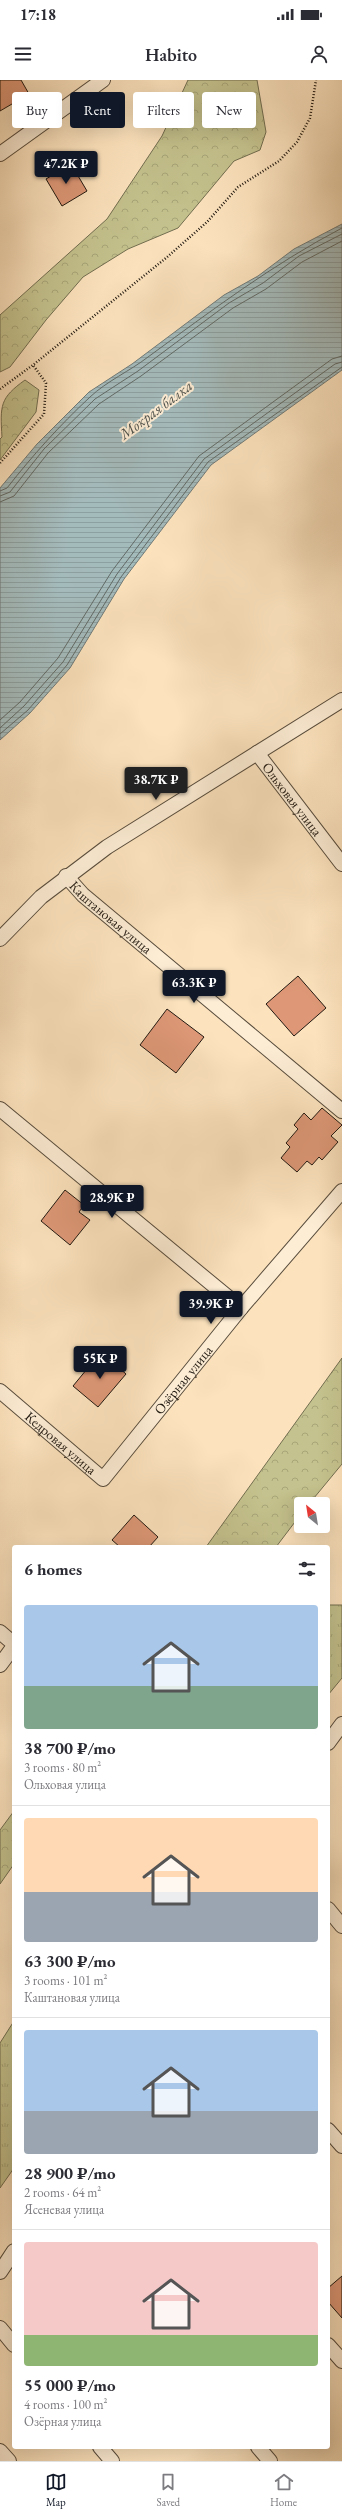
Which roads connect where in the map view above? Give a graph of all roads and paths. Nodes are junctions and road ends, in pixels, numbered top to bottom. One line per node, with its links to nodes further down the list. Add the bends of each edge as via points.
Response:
1 (103, 80): 3 (street)
2 (316, 80): 4 (path, via 310,118 297,142 279,161 238,187 207,222 166,258)
3 (0, 154)
4 (33, 365): 5 (path); 6 (path, via 46,383 44,414)
5 (0, 389)
6 (0, 463)
7 (342, 700): 8 (street)
8 (257, 753): 9 (street, Ольховая улица); 10 (street, via 107,847)
9 (342, 864)
10 (66, 876): 11 (street, via 41,897); 13 (street, Каштановая улица, via 83,895)
11 (0, 939)
12 (0, 1109): 15 (street)
13 (342, 1111)
14 (342, 1190): 15 (street, Озёрная улица)
15 (241, 1308): 17 (street, Озёрная улица)
16 (0, 1391): 17 (street, Кедровая улица)
17 (103, 1479)
18 (0, 1632): 19 (street)
19 (12, 1643)
20 (12, 1648): 21 (street)
21 (0, 1665)
22 (342, 1725): 23 (street)
23 (330, 1740)
24 (330, 1912): 25 (street)
25 (342, 1926)
26 (330, 2132): 27 (street)
27 (342, 2146)
28 (12, 2254): 29 (street)
29 (0, 2272)
30 (0, 2328): 31 (street)
31 (12, 2343)
32 (330, 2347): 33 (street)
33 (342, 2361)
34 (102, 2449): 38 (street)
35 (260, 2449): 39 (street)
36 (0, 2451): 37 (street)
37 (9, 2461)
38 (112, 2461)
39 (270, 2461)

